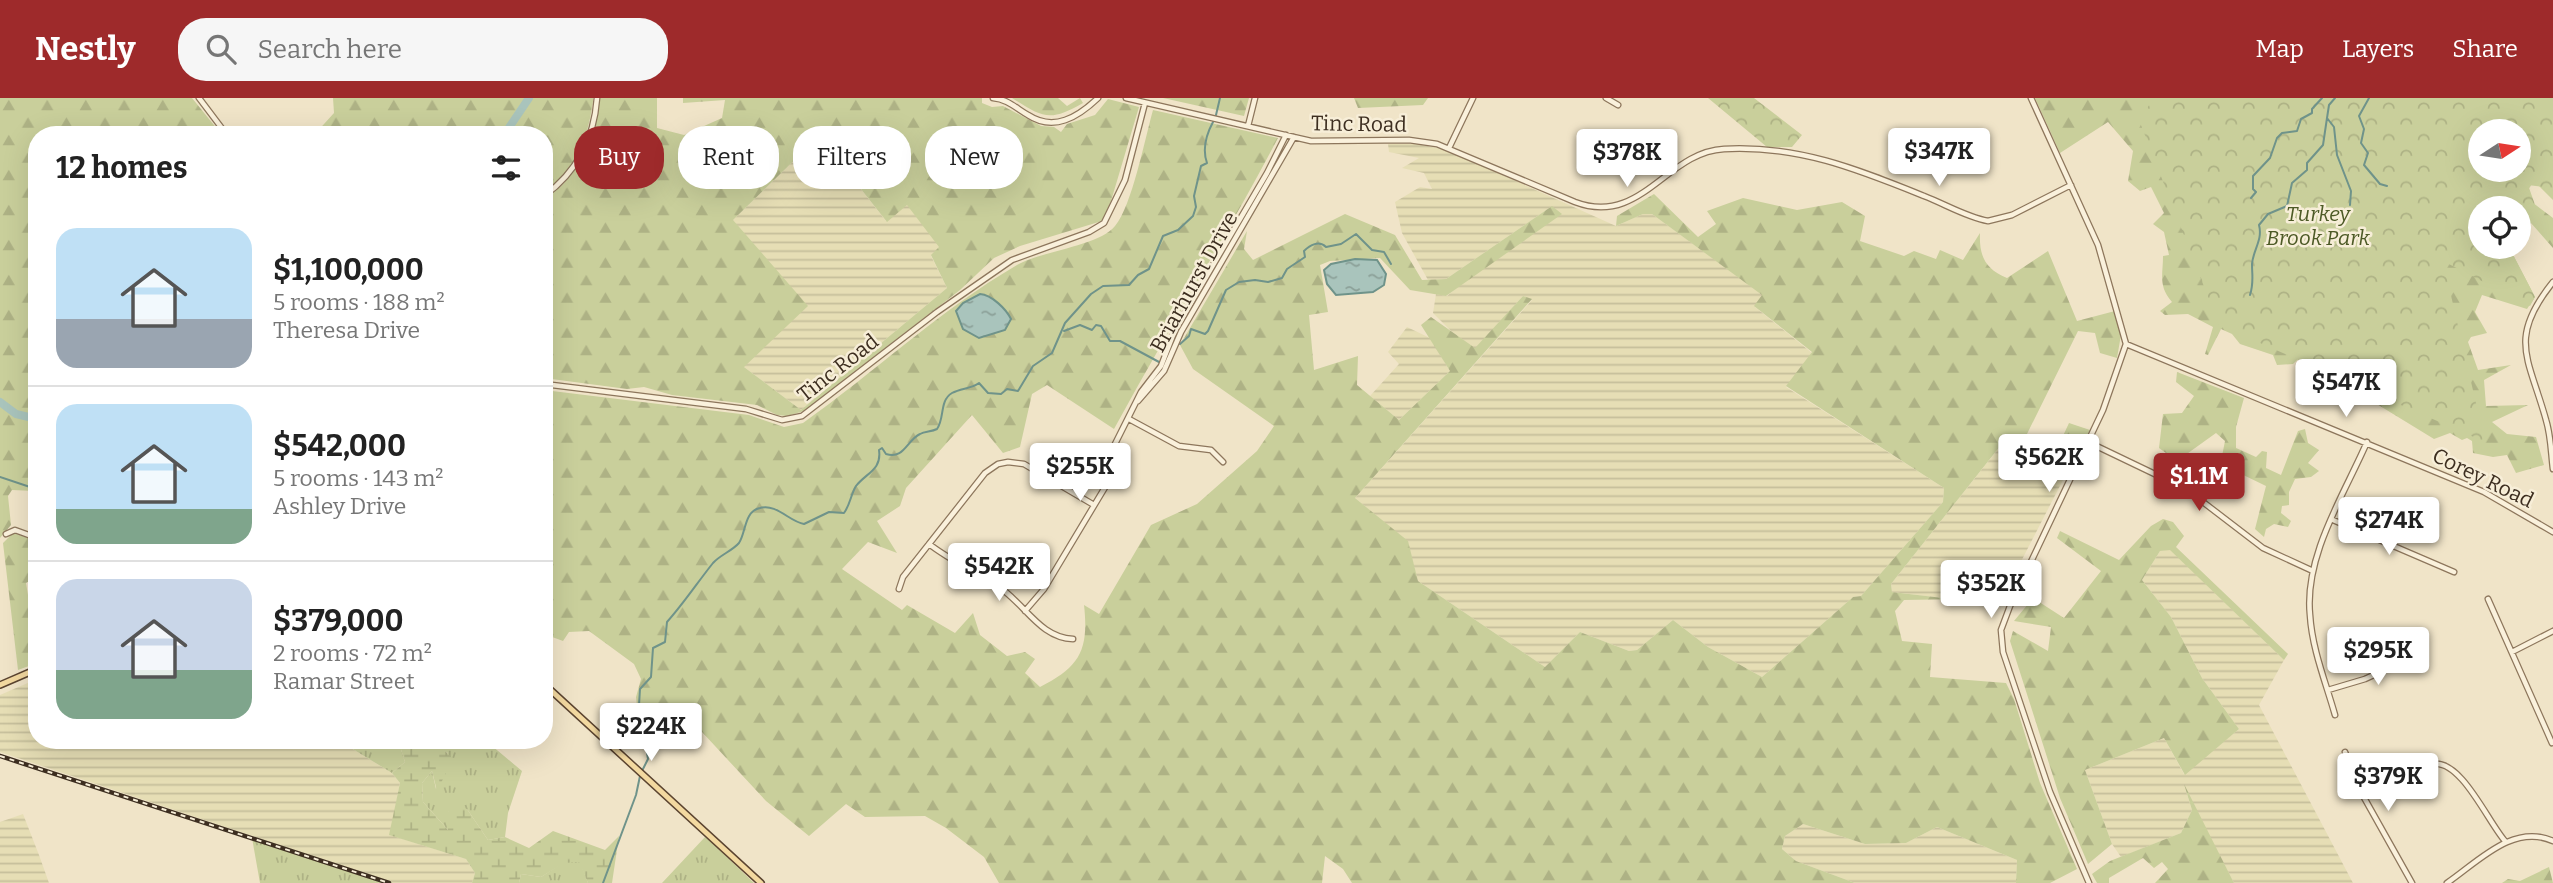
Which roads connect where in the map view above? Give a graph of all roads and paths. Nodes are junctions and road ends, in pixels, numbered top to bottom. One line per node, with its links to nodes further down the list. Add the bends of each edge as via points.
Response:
1 (199, 98): 12 (street)
2 (597, 98): 18 (street, via 583,153)
3 (993, 98): 4 (street, via 1049,123 1071,118)
4 (1098, 98)
5 (1126, 98): 10 (street)
6 (1255, 98): 13 (street)
7 (1473, 98): 16 (street)
8 (1606, 98): 11 (street)
9 (2031, 98): 17 (street)
10 (1145, 103): 13 (street, Tinc Road); 21 (street, Tinc Road, via 1125,180 1104,223 1012,260 802,416 782,421 746,409)
11 (1618, 105)
12 (220, 126)
13 (1248, 126): 14 (street, Tinc Road)
14 (1286, 135): 15 (street, Tinc Road); 22 (street, Briarhurst Drive)
15 (1293, 137): 16 (street, Tinc Road, via 1324,142 1414,140); 22 (street, Briarhurst Drive, via 1181,332 1164,371)
16 (1449, 148): 17 (street, Tinc Road, via 1596,208 1628,202 1699,156 1723,149 1823,158 1988,221 2012,215)
17 (2071, 185): 20 (street, via 2104,261)
18 (553, 188)
19 (2553, 282): 27 (street, via 2531,313 2525,346 2548,424)
20 (2126, 344): 24 (street); 25 (street, Corey Road)
21 (553, 385)
22 (1138, 402): 23 (street, Briarhurst Drive)
23 (1129, 419): 26 (street, via 1179,446 1210,450); 28 (street, Briarhurst Drive, via 1114,446 1110,476)
24 (2088, 442): 34 (street, via 2186,489 2263,548); 54 (street, via 2010,606 2001,640 2050,792)
25 (2367, 442): 29 (street); 30 (street, Corey Road, via 2492,496)
26 (1223, 462)
27 (2553, 469)
28 (1094, 505): 33 (street, via 1024,464 1003,463 985,473); 38 (street, Briarhurst Drive, via 1044,589)
29 (2333, 520): 34 (street); 35 (street)
30 (2553, 532)
31 (6, 534): 32 (street, via 15,530)
32 (28, 535)
33 (929, 544): 36 (street, via 903,577); 38 (street, via 999,586)
34 (2313, 571): 45 (street, via 2310,617)
35 (2454, 572)
36 (900, 589)
37 (2488, 599): 41 (street)
38 (1025, 611): 40 (street, via 1048,632)
39 (2553, 631): 41 (street)
40 (1073, 639)
41 (2511, 652): 48 (street)
42 (2417, 655): 45 (street)
43 (28, 673): 44 (main road)
44 (0, 685)
45 (2328, 690): 47 (street)
46 (553, 692): 53 (main road)
47 (2335, 715)
48 (2552, 743)
49 (2345, 752): 50 (street)
50 (2363, 796): 51 (street, via 2428,766 2446,765 2459,775); 55 (street)
51 (2505, 841): 52 (street, via 2528,835); 56 (street)
52 (2553, 841)
53 (761, 883)
54 (2089, 883)
55 (2412, 883)
56 (2447, 883)

